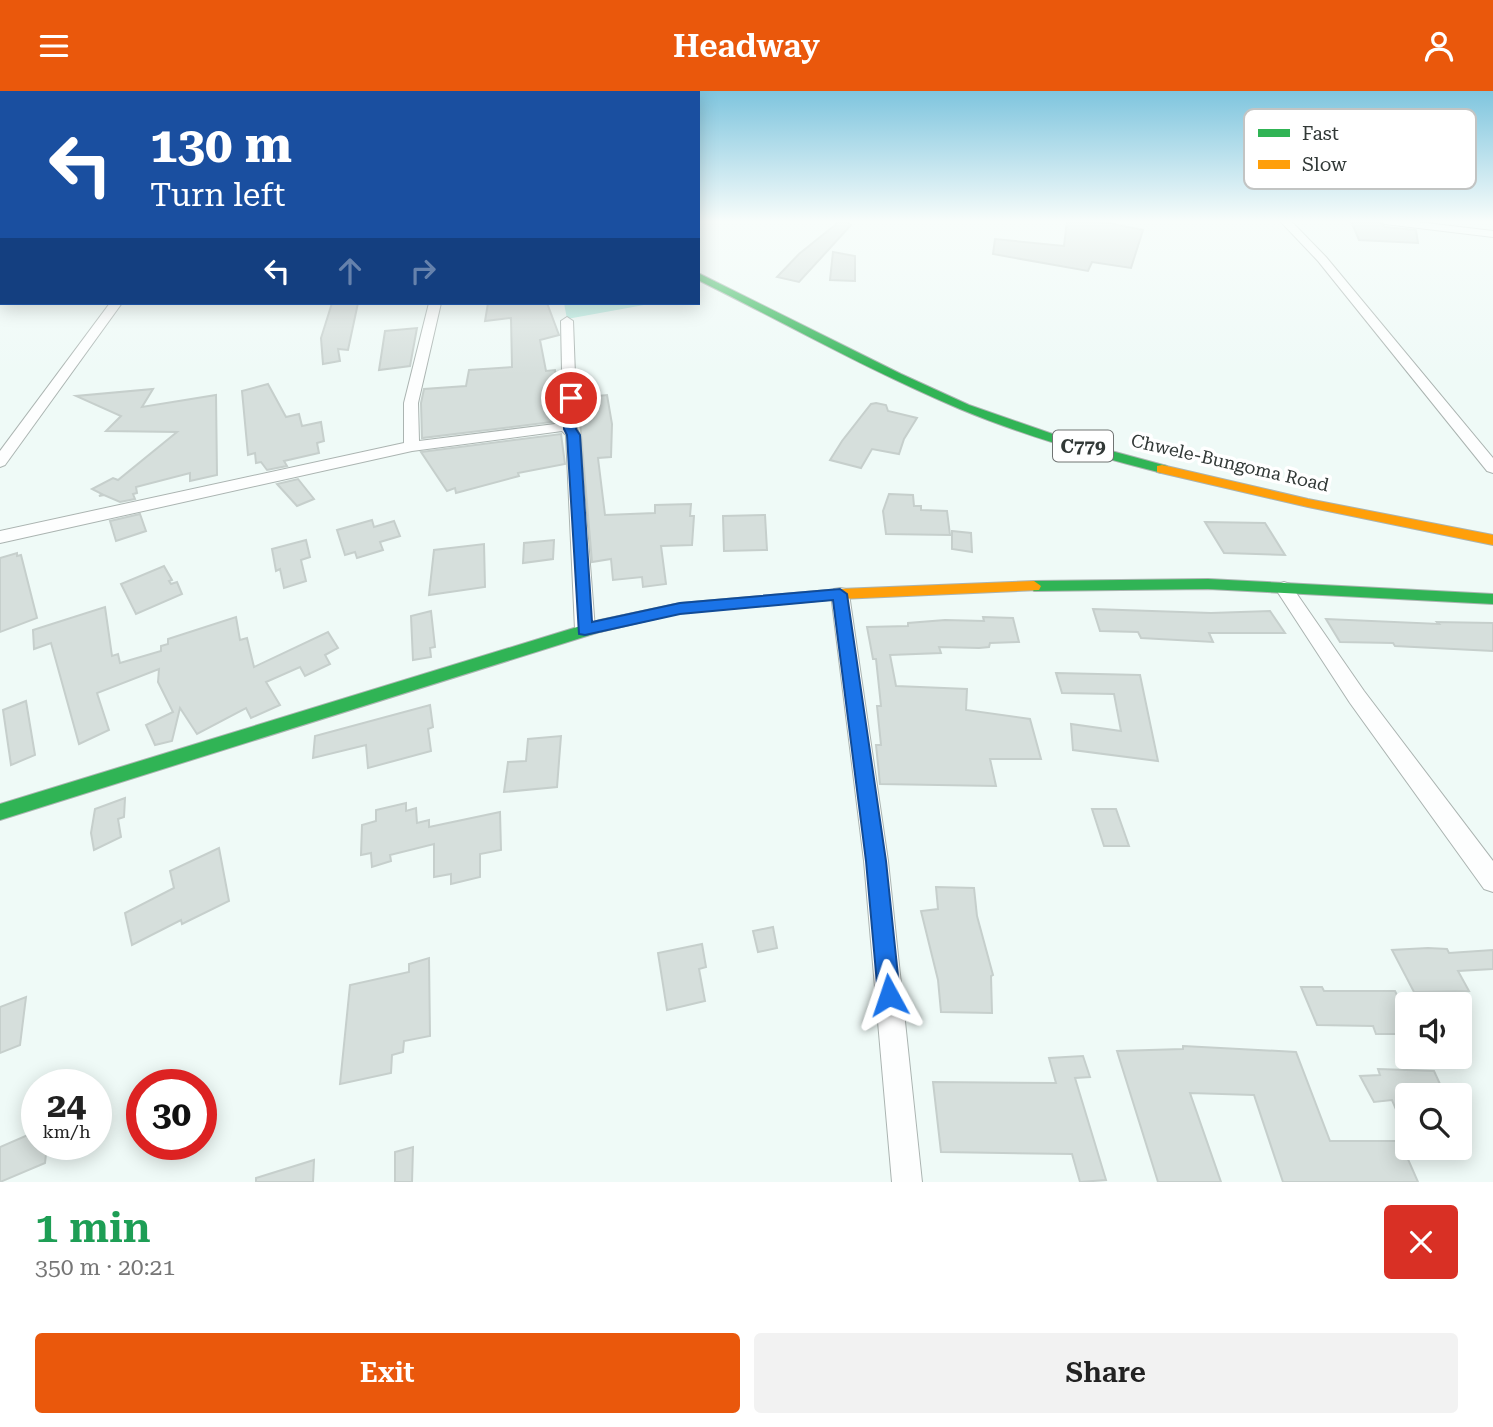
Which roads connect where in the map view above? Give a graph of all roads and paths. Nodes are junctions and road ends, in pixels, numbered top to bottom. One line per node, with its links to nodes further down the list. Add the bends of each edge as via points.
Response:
1 (1333, 272): 9 (street)
2 (700, 277): 11 (street, Chwele-Bungoma Road / C779, via 1005,422 1258,492)
3 (115, 305): 8 (street)
4 (435, 305): 7 (street, via 411,403)
5 (567, 321): 6 (street)
6 (570, 429): 7 (street); 15 (street)
7 (412, 446): 10 (street)
8 (0, 462)
9 (1493, 468)
10 (0, 537)
11 (1493, 540)
12 (1284, 588): 13 (street, via 985,586); 14 (street); 17 (street, via 1357,697)
13 (840, 594): 15 (street, via 680,608); 18 (street, via 876,861)
14 (1493, 599)
15 (585, 629): 16 (street)
16 (0, 812)
17 (1493, 881)
18 (907, 1182)

